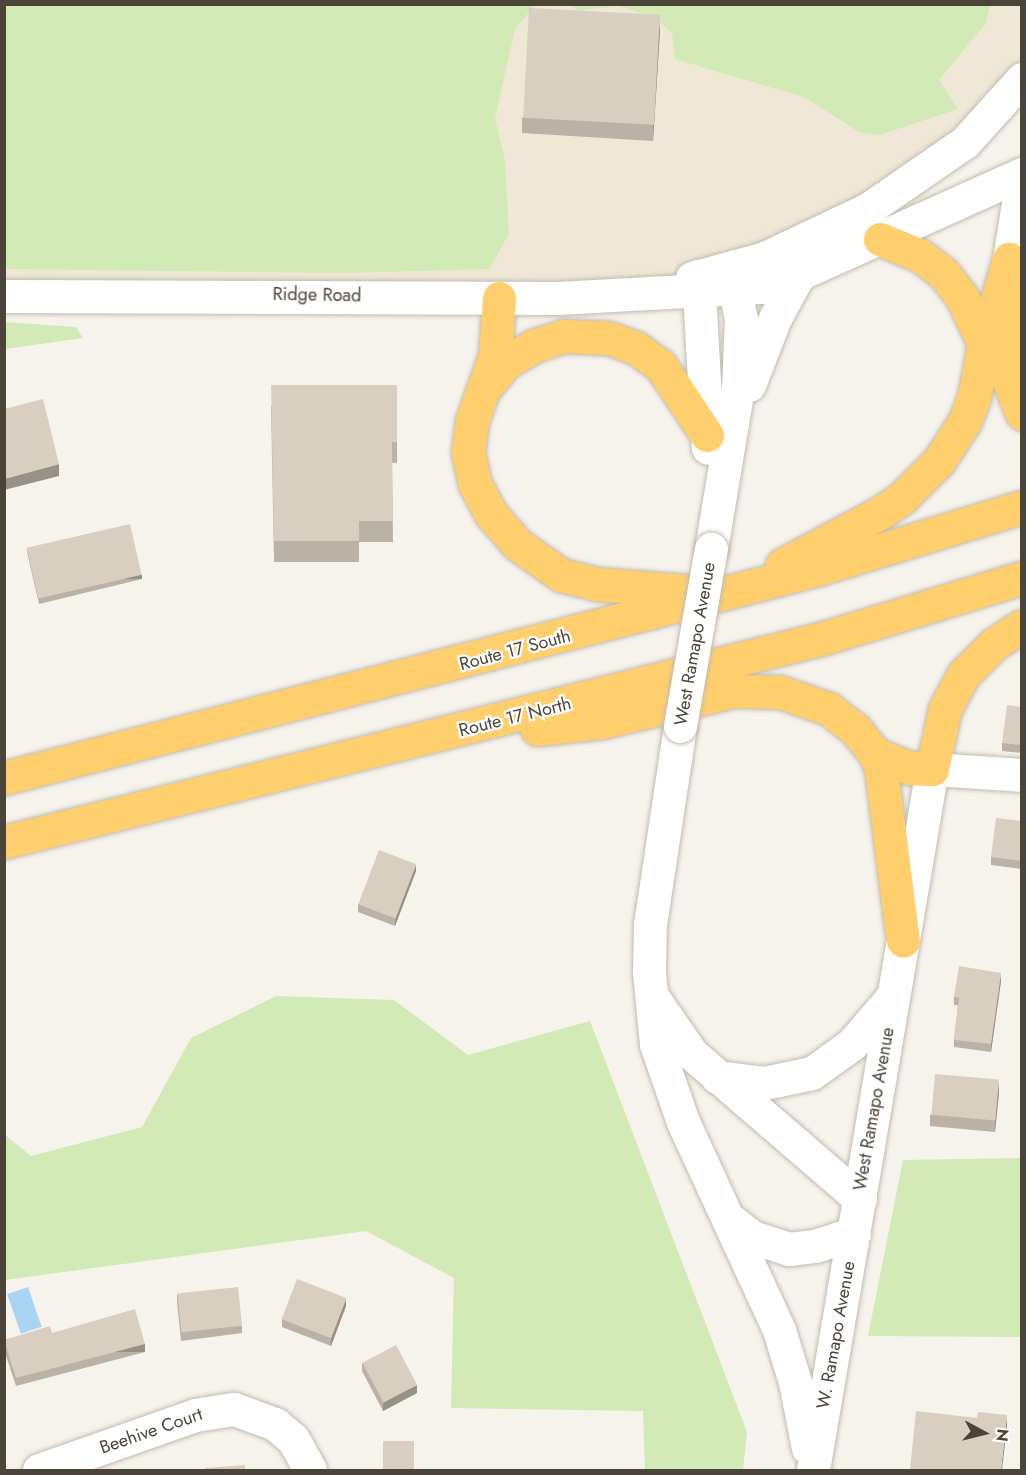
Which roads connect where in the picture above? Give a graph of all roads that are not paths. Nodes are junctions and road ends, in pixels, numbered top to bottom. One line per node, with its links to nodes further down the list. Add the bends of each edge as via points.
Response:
1 (1022, 79): 7 (street, via 964,142 868,209)
2 (1022, 174): 4 (street)
3 (1022, 180): 5 (street)
4 (880, 239): 6 (street); 11 (highway, via 921,256 944,274 962,297)
5 (1009, 259): 11 (highway); 13 (highway, via 1009,381)
6 (800, 274): 7 (street, via 760,287); 15 (street, via 763,346)
7 (733, 278): 8 (street); 15 (street, via 741,337)
8 (699, 284): 10 (street, Ridge Road, via 630,296); 14 (street, West Ramapo Avenue)
9 (4, 296): 10 (street, Ridge Road, via 288,294)
10 (499, 298): 12 (highway, via 498,340)
11 (984, 344): 19 (highway, via 965,421 922,481 879,513)
12 (486, 387): 14 (highway, via 505,363 533,346 563,336 609,338 636,348 661,366); 19 (highway, via 469,436 470,468 491,514 517,544 545,566 576,581)
13 (1022, 413)
14 (707, 435): 17 (street, West Ramapo Avenue)
15 (727, 462): 17 (street)
16 (1022, 507): 19 (highway, Route 17 South)
17 (711, 549): 28 (street, West Ramapo Avenue, bridge, via 650,924)
18 (1022, 578): 21 (highway, Route 17 North, via 824,638)
19 (724, 594): 25 (highway, Route 17 South)
20 (1022, 626): 23 (highway, via 977,659 958,683 939,728)
21 (416, 743): 22 (highway, via 602,722 718,694 764,691 796,695 829,709 855,729); 26 (highway, Route 17 North)
22 (875, 754): 23 (highway, via 910,768); 27 (highway, via 887,797)
23 (932, 769): 24 (street); 27 (street, West Ramapo Avenue)
24 (1022, 775)
25 (4, 778)
26 (4, 842)
27 (903, 940): 29 (street, West Ramapo Avenue)
28 (652, 995): 30 (street, West Ramapo Avenue, via 680,1040); 32 (street, West Ramapo Avenue, via 656,1044 663,1071)
29 (894, 995): 30 (street, via 852,1044 812,1073 764,1083); 31 (street, West Ramapo Avenue)
30 (717, 1077): 31 (street, West Ramapo Avenue)
31 (860, 1199): 33 (street, W. Ramapo Avenue)
32 (733, 1222): 33 (street, via 752,1237 789,1249 815,1246); 36 (street, West Ramapo Avenue, via 788,1356)
33 (854, 1233): 36 (street, W. Ramapo Avenue)
34 (39, 1470): 35 (street, Beehive Court, via 195,1415 234,1409 275,1424 293,1439)
35 (310, 1470)
36 (812, 1470)

